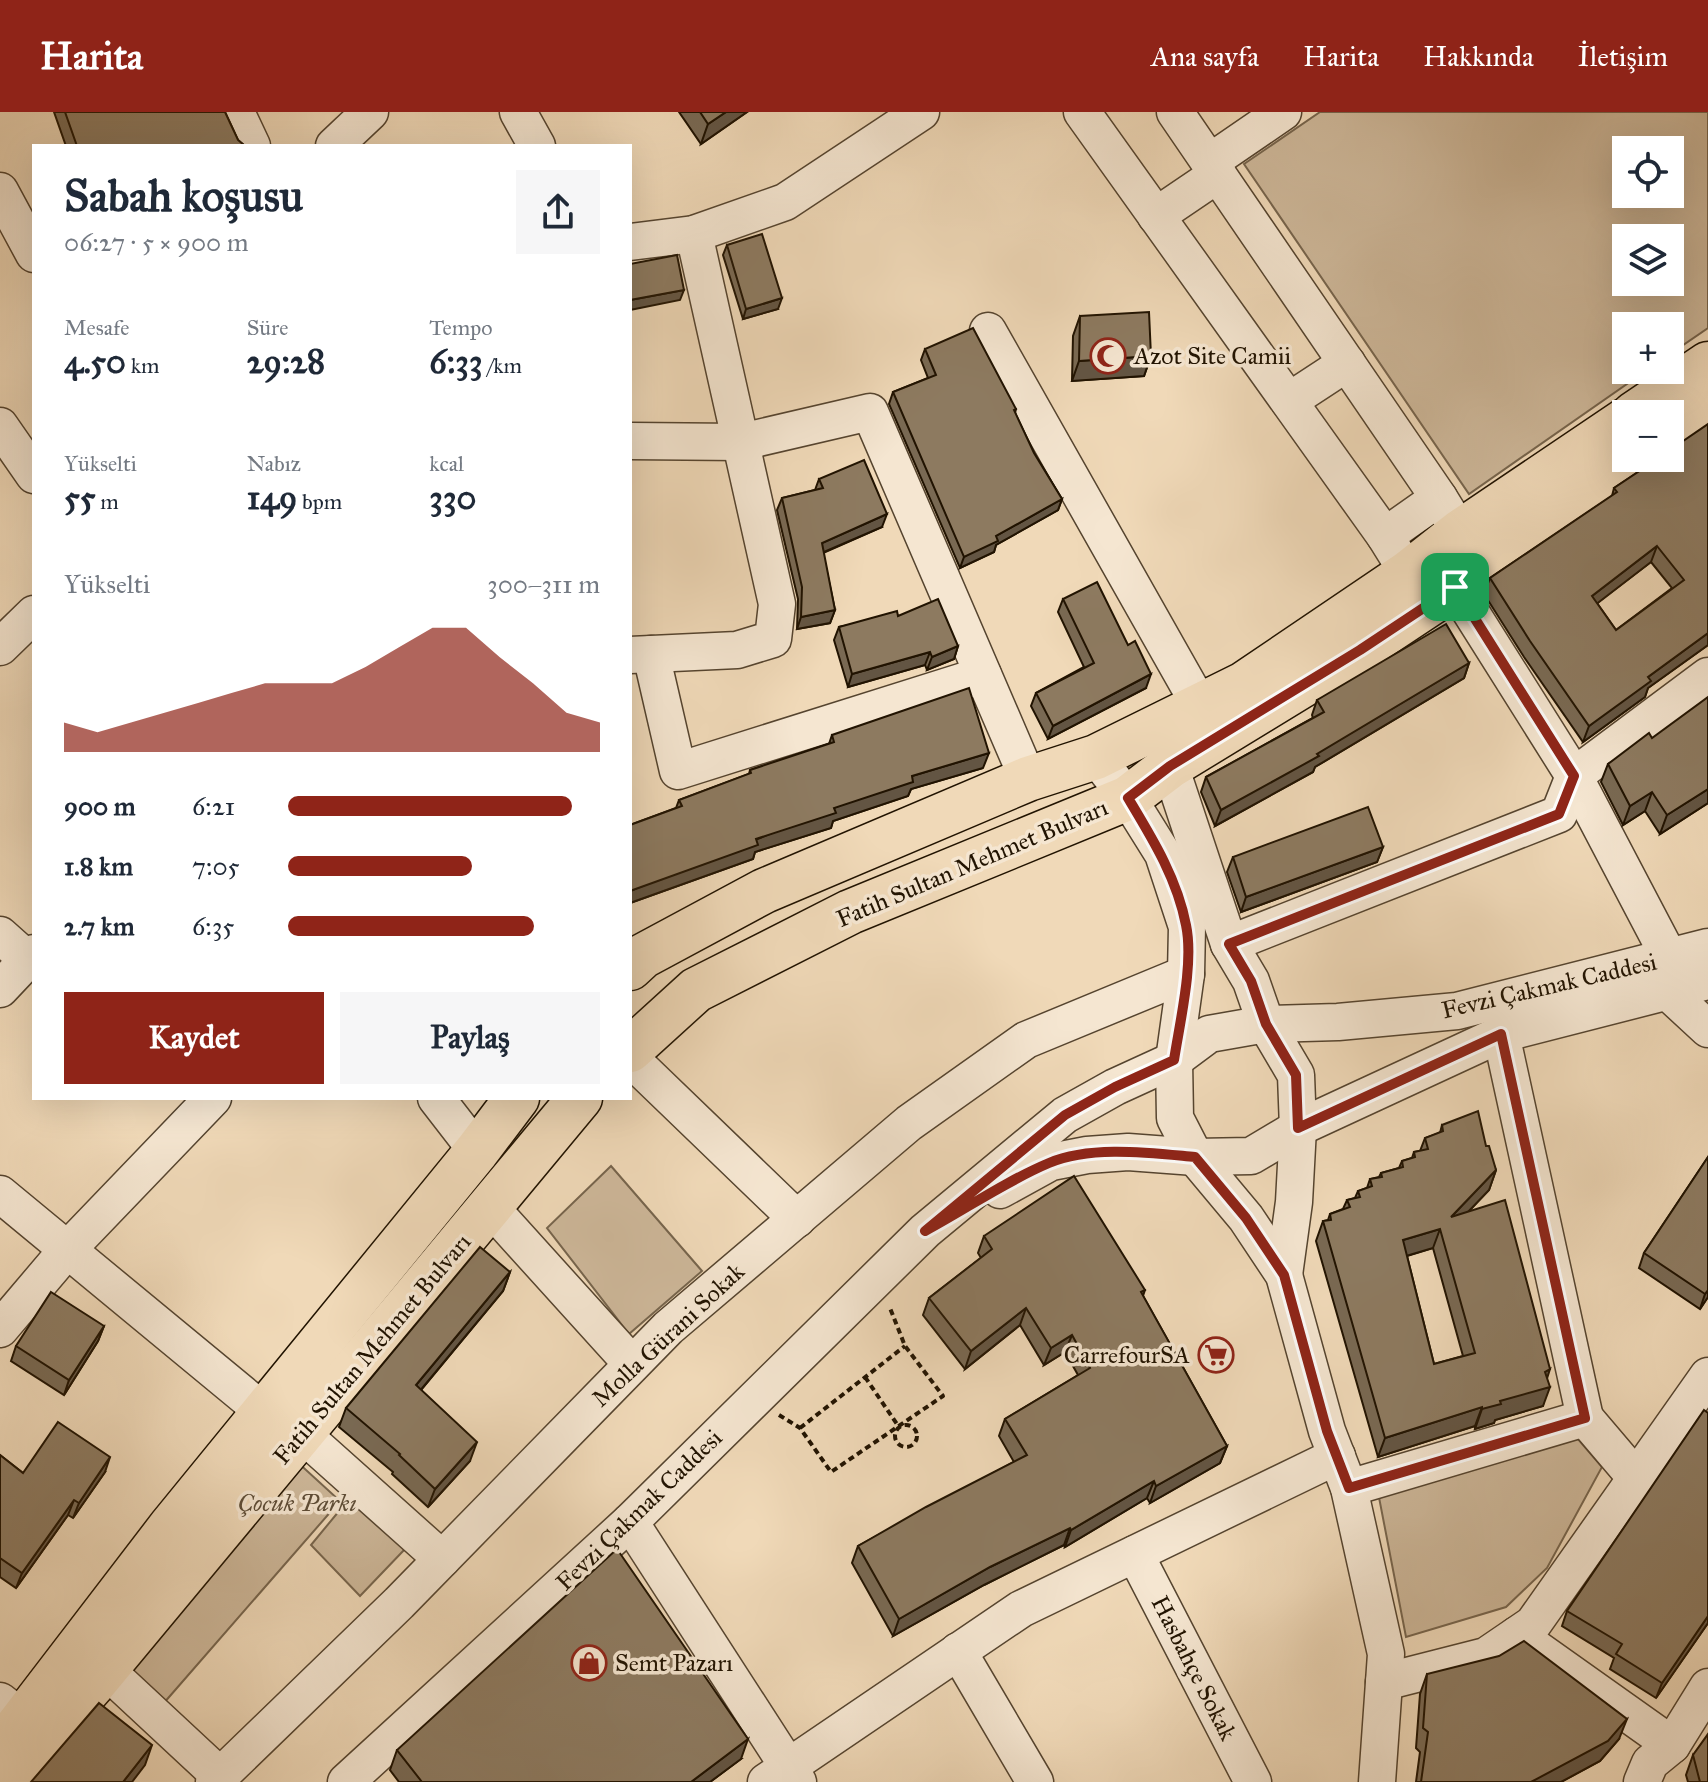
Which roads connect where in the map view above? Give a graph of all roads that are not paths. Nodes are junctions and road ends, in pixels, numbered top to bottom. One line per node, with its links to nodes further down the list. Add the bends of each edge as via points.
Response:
1 (236, 112): 8 (street)
2 (370, 112): 9 (street)
3 (518, 112): 10 (street)
4 (921, 112): 14 (street, via 785,202)
5 (1082, 112): 13 (street)
6 (1175, 112): 11 (street)
7 (1283, 112): 11 (street)
8 (251, 144)
9 (336, 144)
10 (536, 144)
11 (1214, 168): 13 (street); 18 (street)
12 (0, 191): 16 (street)
13 (1156, 216): 21 (street)
14 (694, 234): 15 (street); 27 (street)
15 (632, 242)
16 (32, 250)
17 (988, 331): 37 (street)
18 (1347, 363): 21 (street); 31 (street)
19 (1708, 364): 20 (main road)
20 (1655, 400)
21 (1289, 401): 30 (street)
22 (1708, 406): 23 (main road)
23 (1684, 422)
24 (0, 426): 29 (street)
25 (1612, 431): 31 (main road, Fatih Sultan Mehmet Bulvarı)
26 (632, 441): 27 (street)
27 (741, 442): 34 (street, via 777,604 773,639 737,650); 35 (street, via 870,412)
28 (1612, 469): 31 (main road, Fatih Sultan Mehmet Bulvarı)
29 (32, 472)
30 (1385, 536): 31 (street); 31 (street)
31 (1445, 559): 37 (main road, Fatih Sultan Mehmet Bulvarı, via 1244,684); 39 (main road, Fatih Sultan Mehmet Bulvarı, via 1360,650); 40 (street)
32 (32, 616): 33 (street)
33 (0, 647)
34 (640, 655): 35 (street, via 678,771)
35 (983, 675): 41 (street)
36 (1708, 676): 40 (street)
37 (1199, 704): 38 (main road, Fatih Sultan Mehmet Bulvarı)
38 (1096, 757): 41 (main road, Fatih Sultan Mehmet Bulvarı); 42 (street)
39 (1170, 766): 42 (main road, Fatih Sultan Mehmet Bulvarı); 44 (street)
40 (1574, 776): 44 (street, via 1559,814); 47 (street)
41 (1028, 779): 48 (main road, Fatih Sultan Mehmet Bulvarı, via 764,891)
42 (1128, 798): 49 (street, via 1163,854 1187,927); 56 (main road, Fatih Sultan Mehmet Bulvarı, via 850,912 696,990)
43 (0, 935): 46 (street)
44 (1229, 944): 53 (street, via 1251,981)
45 (1708, 947): 47 (street, Fevzi Çakmak Caddesi)
46 (31, 956): 51 (street)
47 (1669, 957): 53 (street, Fevzi Çakmak Caddesi, via 1457,1011)
48 (632, 966)
49 (1186, 974): 58 (street); 68 (street, Molla Gürani Sokak, via 1026,1040 909,1123)
50 (1708, 981): 52 (street, Fevzi Çakmak Caddesi)
51 (0, 989)
52 (1668, 992): 54 (street); 55 (street, Fevzi Çakmak Caddesi)
53 (1266, 1024): 58 (street, Fevzi Çakmak Caddesi, via 1209,1034); 63 (street, via 1296,1075)
54 (1708, 1029)
55 (1501, 1034): 63 (street, Fevzi Çakmak Caddesi); 76 (street)
56 (632, 1048)
57 (632, 1060): 68 (street)
58 (1174, 1060): 65 (street, via 1175,1118); 69 (street, Fevzi Çakmak Caddesi, via 1065,1115)
59 (211, 1100): 70 (street)
60 (438, 1100): 64 (street)
61 (515, 1100): 64 (main road, Fatih Sultan Mehmet Bulvarı)
62 (578, 1100): 67 (main road, Fatih Sultan Mehmet Bulvarı)
63 (1298, 1128): 65 (street, Fevzi Çakmak Caddesi, via 1251,1156); 71 (street)
64 (477, 1151): 75 (main road, Fatih Sultan Mehmet Bulvarı)
65 (1195, 1157): 69 (street, Fevzi Çakmak Caddesi, via 1128,1152 1051,1162); 71 (street)
66 (0, 1194): 70 (street)
67 (490, 1207): 73 (street); 77 (main road, Fatih Sultan Mehmet Bulvarı)
68 (797, 1219): 73 (street, Molla Gürani Sokak)
69 (925, 1231): 80 (street, Fevzi Çakmak Caddesi)
70 (67, 1250): 72 (street); 75 (street)
71 (1284, 1275): 78 (street)
72 (0, 1329)
73 (632, 1364): 82 (street, Molla Gürani Sokak)
74 (1708, 1376): 79 (street)
75 (264, 1412): 88 (main road, Fatih Sultan Mehmet Bulvarı)
76 (1585, 1418): 78 (street); 79 (street)
77 (301, 1433): 82 (street); 85 (main road, Fatih Sultan Mehmet Bulvarı)
78 (1343, 1472): 81 (street); 86 (street, via 1386,1654)
79 (1636, 1478): 83 (street, via 1533,1624)
80 (630, 1522): 90 (street); 93 (street, Fevzi Çakmak Caddesi)
81 (1135, 1554): 84 (street, via 1021,1609); 95 (street, Hasbahçe Sokak)
82 (442, 1559): 91 (street, Molla Gürani Sokak)
83 (1517, 1635): 86 (street, via 1486,1656); 89 (street)
84 (958, 1651): 90 (street); 94 (street)
85 (105, 1669): 91 (street); 92 (main road, Fatih Sultan Mehmet Bulvarı)
86 (1384, 1682): 96 (street)
87 (1708, 1687): 89 (street)
88 (8, 1723)
89 (1672, 1745): 97 (street, via 1650,1763)
90 (784, 1777)
91 (217, 1779)
92 (7, 1782)
93 (346, 1782)
94 (1035, 1782)
95 (1253, 1782)
96 (1377, 1782)
97 (1642, 1782)

